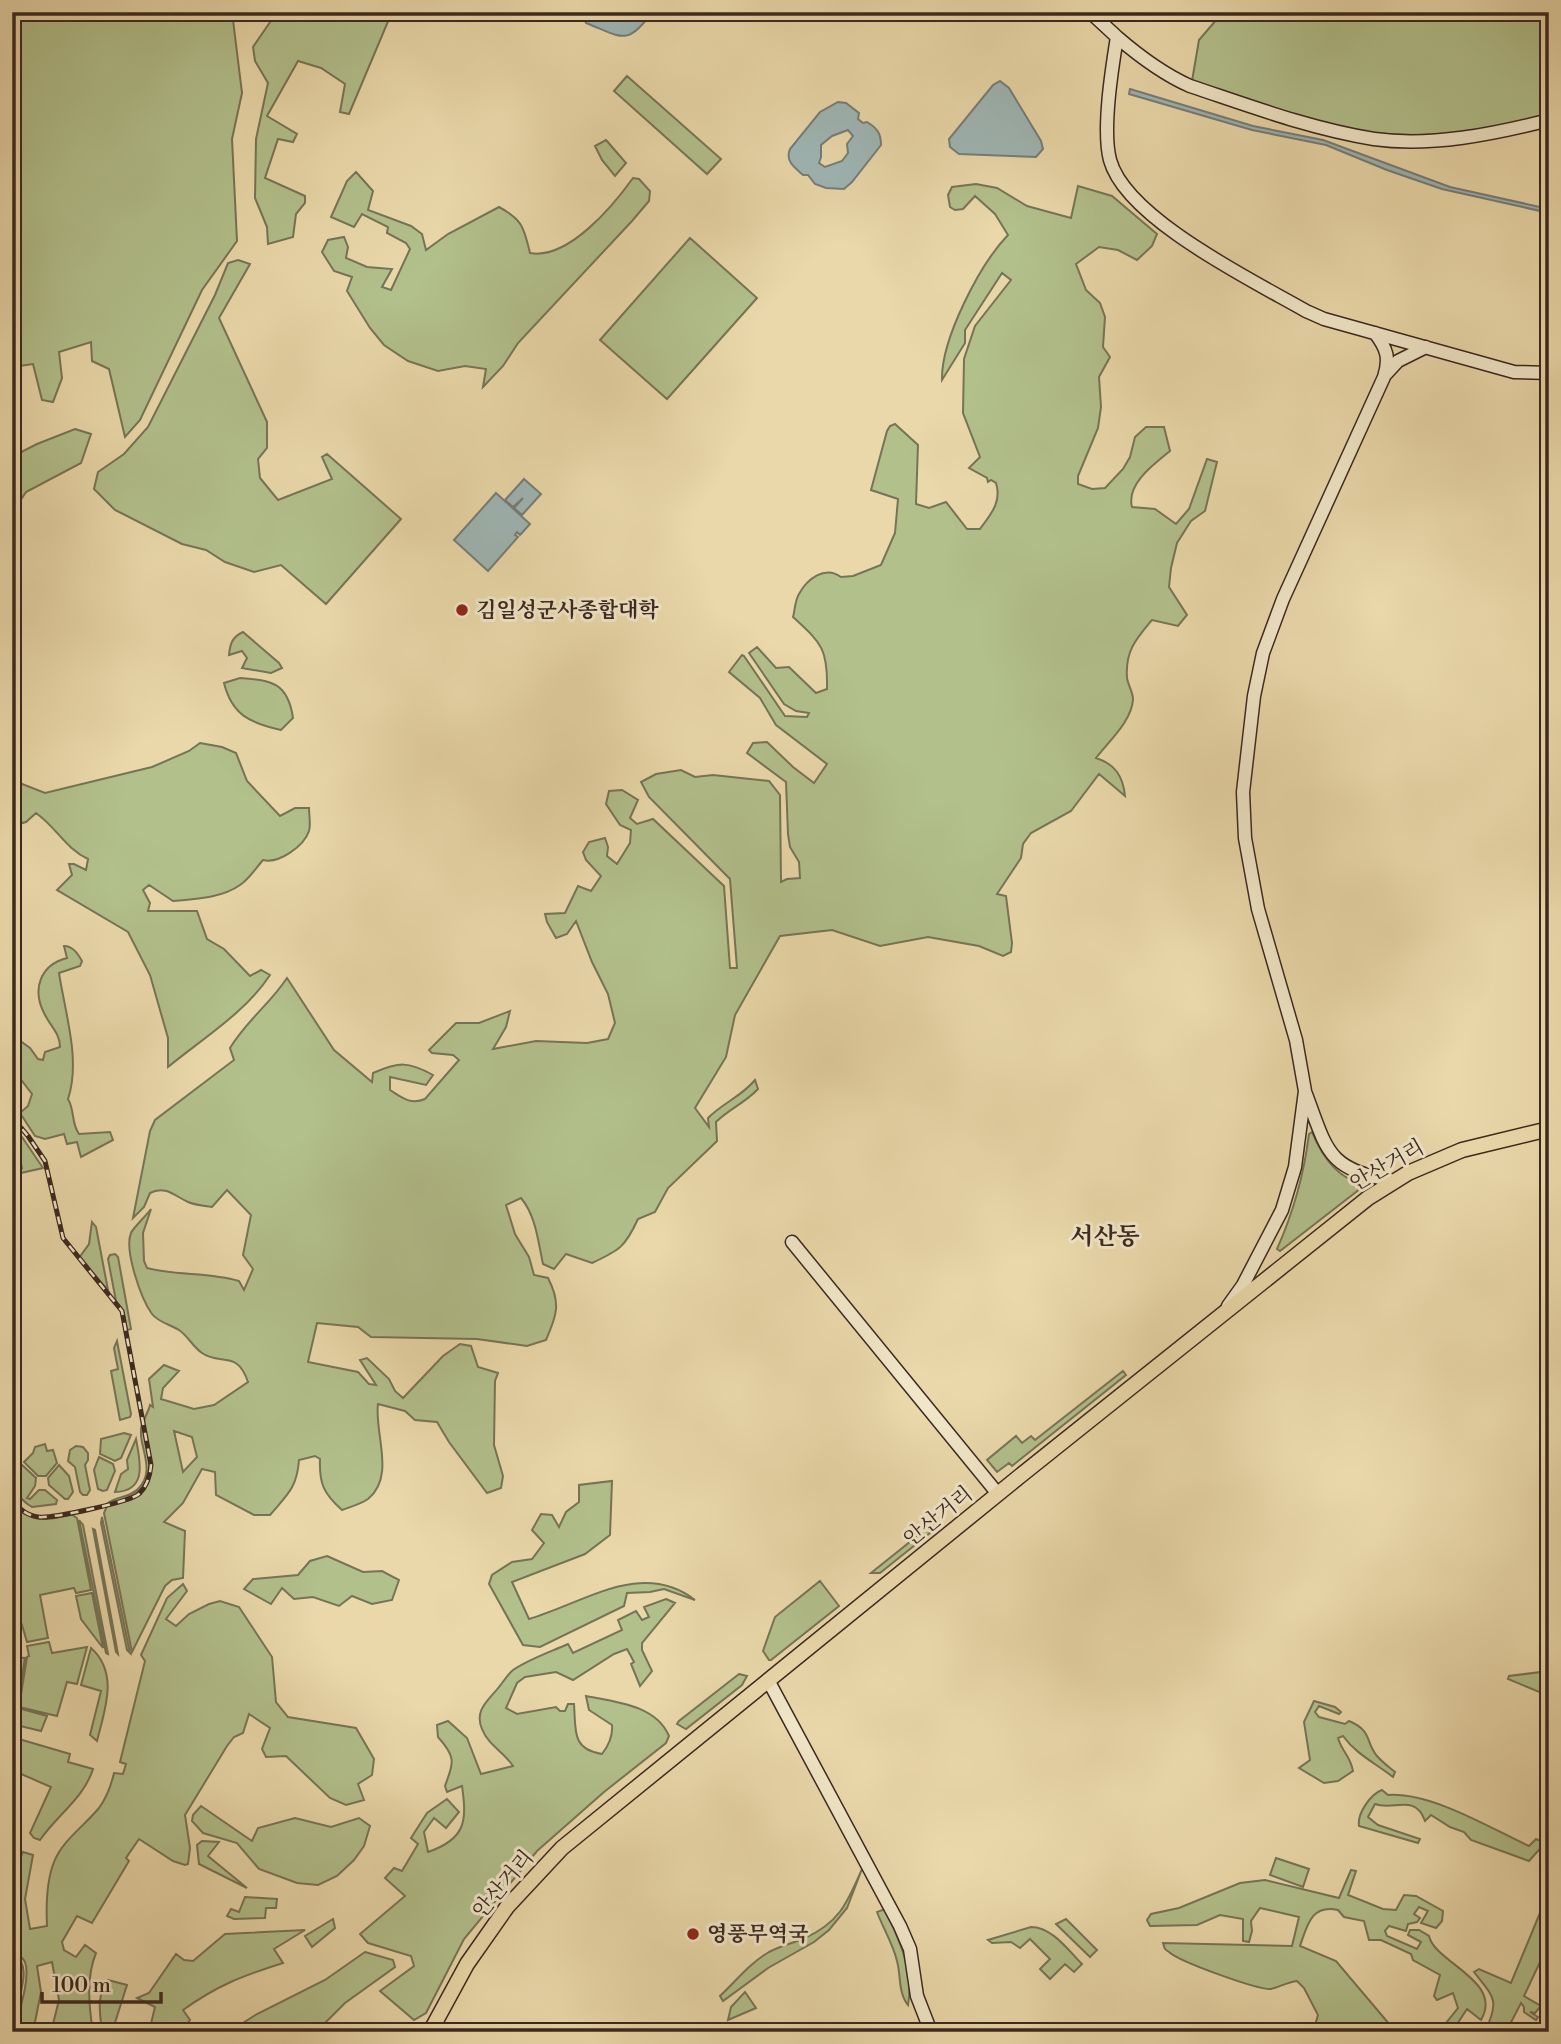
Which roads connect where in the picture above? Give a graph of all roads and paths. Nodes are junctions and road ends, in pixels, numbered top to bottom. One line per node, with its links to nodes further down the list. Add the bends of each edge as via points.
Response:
1 (1090, 12): 2 (main road)
2 (1118, 37): 3 (main road, via 1190,86 1307,124 1376,139 1464,137); 4 (main road, via 1110,85 1109,156 1117,177 1135,198 1188,243 1306,311)
3 (1549, 120)
4 (1375, 333): 5 (main road); 7 (main road, via 1388,353)
5 (1426, 347): 6 (main road, via 1514,372); 7 (main road, via 1398,361)
6 (1549, 373)
7 (1384, 377): 8 (main road, via 1279,610 1263,653 1250,722 1243,792 1245,838 1258,909 1296,1040)
8 (1305, 1091): 10 (main road, via 1324,1143 1339,1162 1351,1170); 12 (main road, via 1295,1167 1282,1210 1243,1285)
9 (1549, 1129): 10 (main road, 안산거리, via 1462,1150)
10 (1394, 1181): 12 (main road, 안산거리, via 1350,1210)
11 (792, 1242): 13 (main road)
12 (1221, 1315): 13 (main road, 안산거리)
13 (998, 1494): 14 (main road, 안산거리)
14 (768, 1680): 15 (main road, 안산거리, via 546,1864 507,1907 467,1964); 16 (main road, via 900,1926)
15 (430, 2032)
16 (930, 2032)

